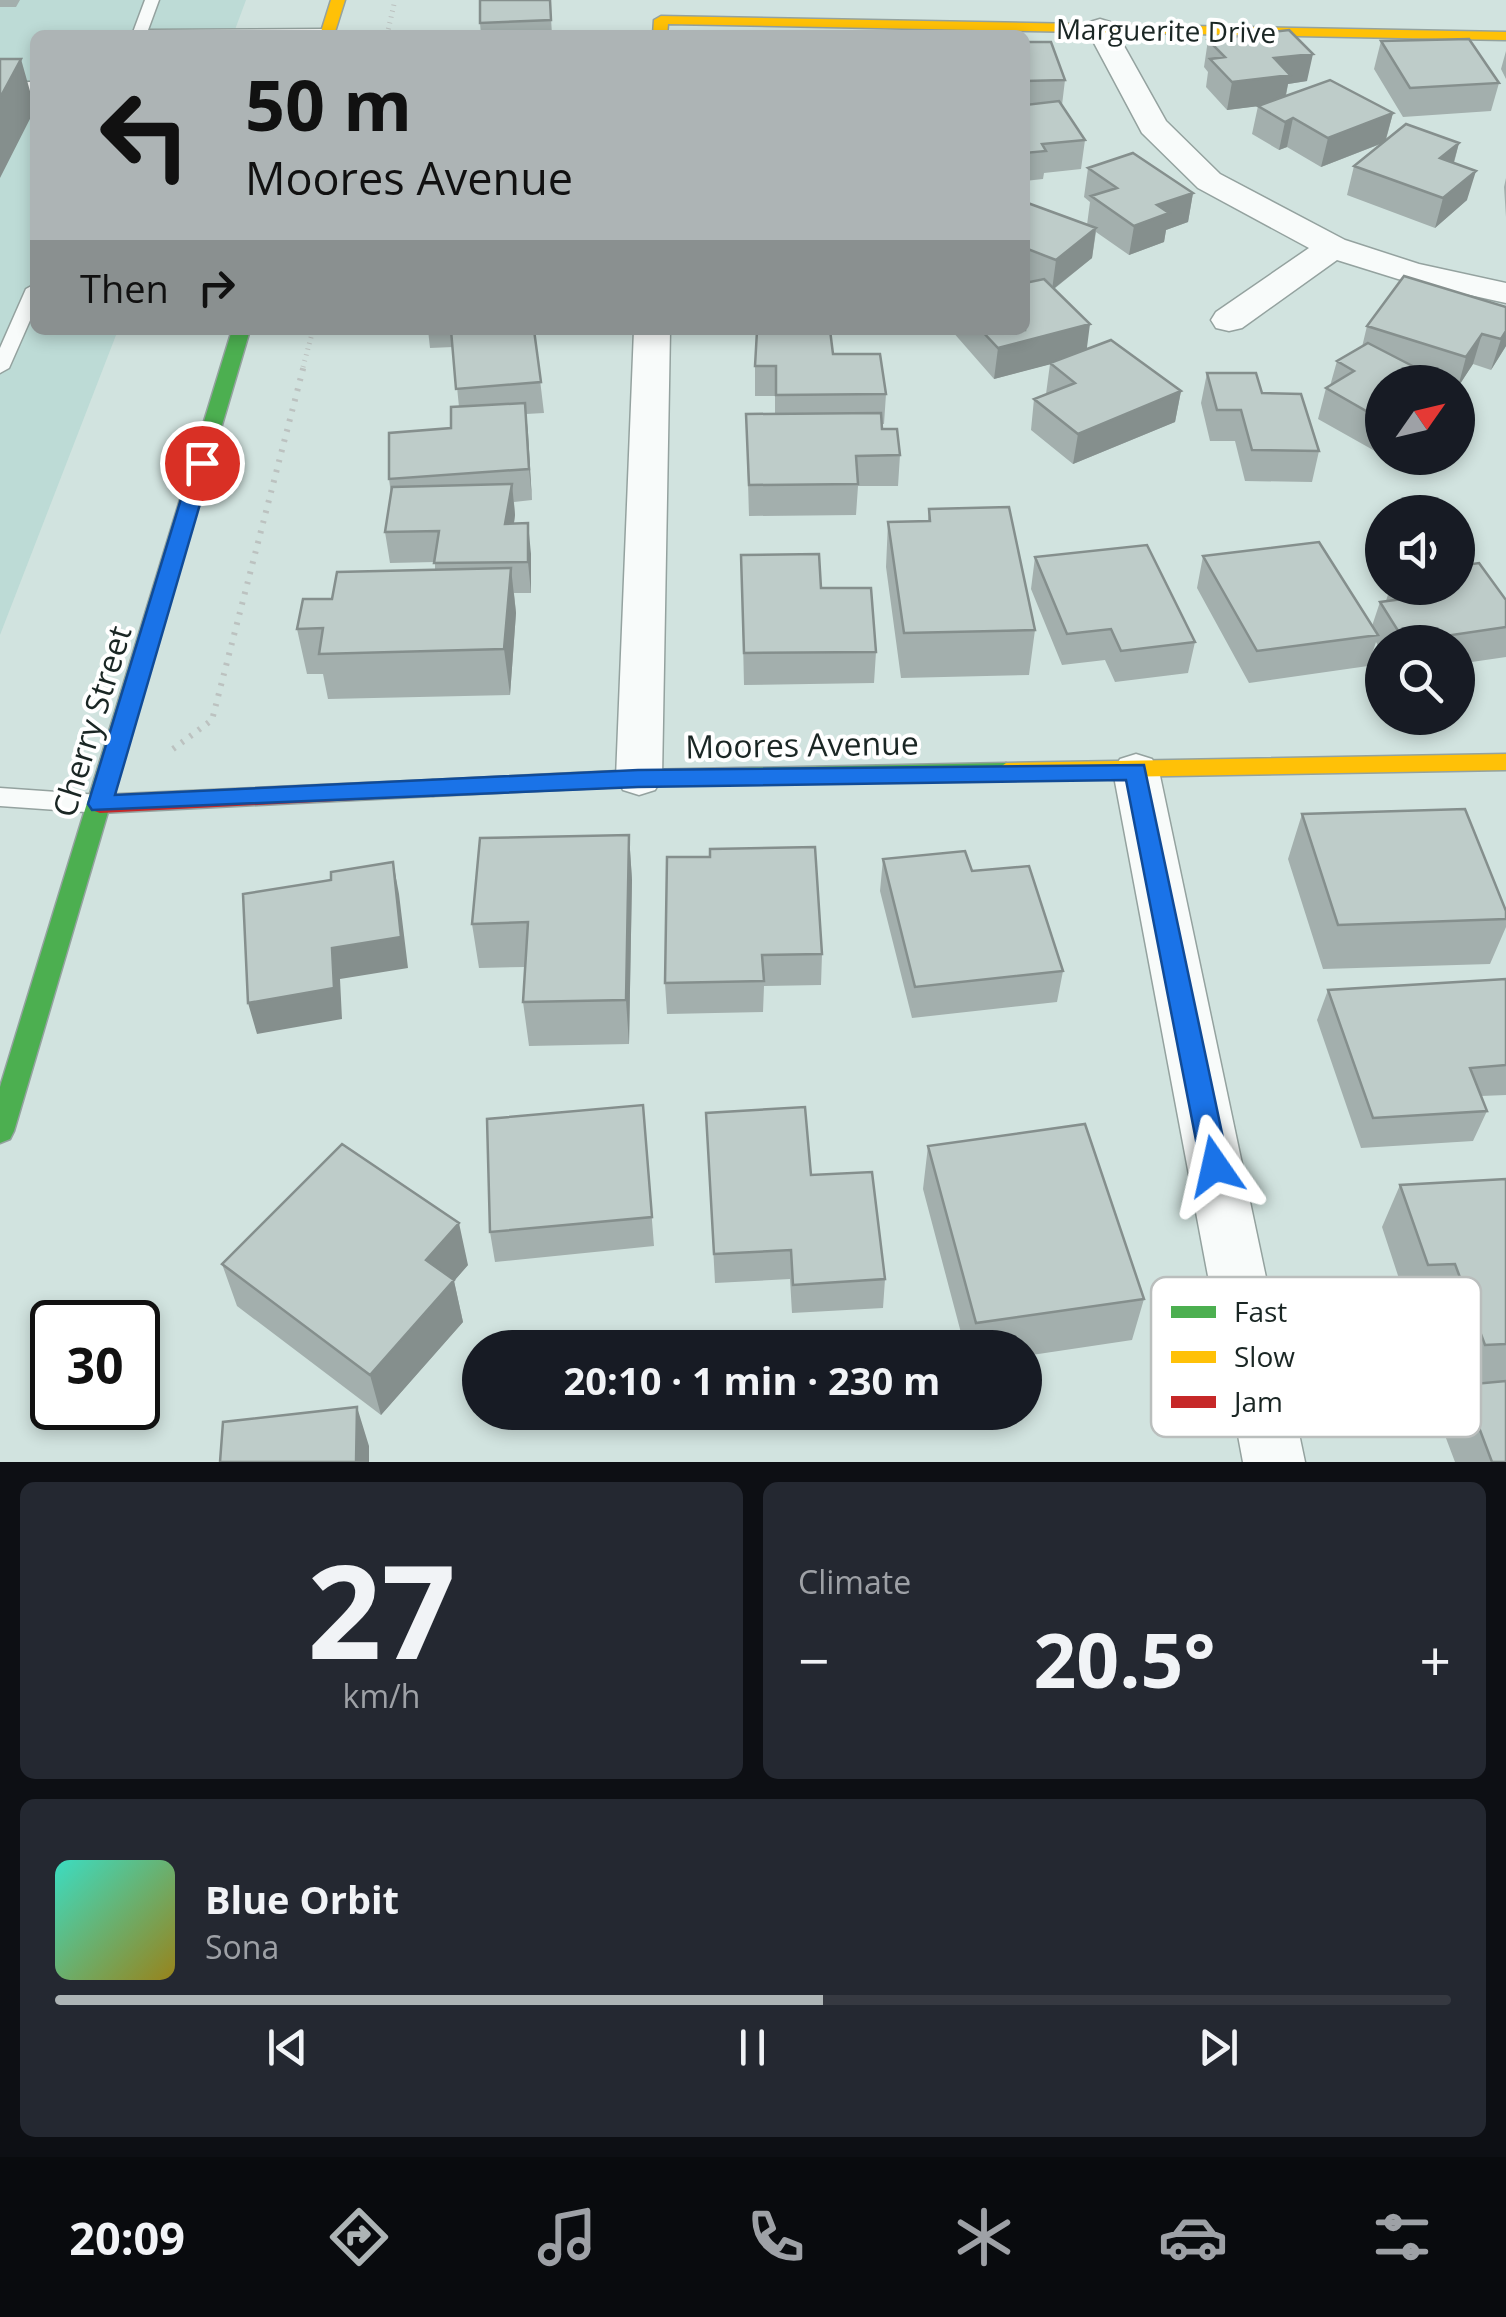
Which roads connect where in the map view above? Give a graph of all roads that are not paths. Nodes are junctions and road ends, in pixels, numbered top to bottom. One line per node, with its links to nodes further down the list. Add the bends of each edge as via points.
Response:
1 (152, 0): 4 (lane)
2 (338, 0): 5 (street)
3 (1100, 28): 6 (street, Marguerite Drive, via 661,20); 7 (street, Marguerite Drive); 10 (street, via 1152,126 1210,181)
4 (141, 30)
5 (328, 30)
6 (660, 30)
7 (1506, 36)
8 (0, 87): 9 (lane)
9 (30, 87)
10 (1333, 247): 11 (street); 13 (street)
11 (1506, 293)
12 (30, 300): 16 (lane)
13 (1230, 320)
14 (241, 335): 21 (street, Cherry Street)
15 (652, 335): 19 (street)
16 (0, 368)
17 (1506, 762): 18 (street, Moores Avenue)
18 (1136, 771): 19 (street, Moores Avenue); 23 (street)
19 (638, 778): 21 (street, Moores Avenue)
20 (0, 798): 21 (lane)
21 (100, 804): 22 (street, Cherry Street)
22 (2, 1121)
23 (1237, 1277)
24 (1269, 1437): 25 (street)
25 (1274, 1462)

